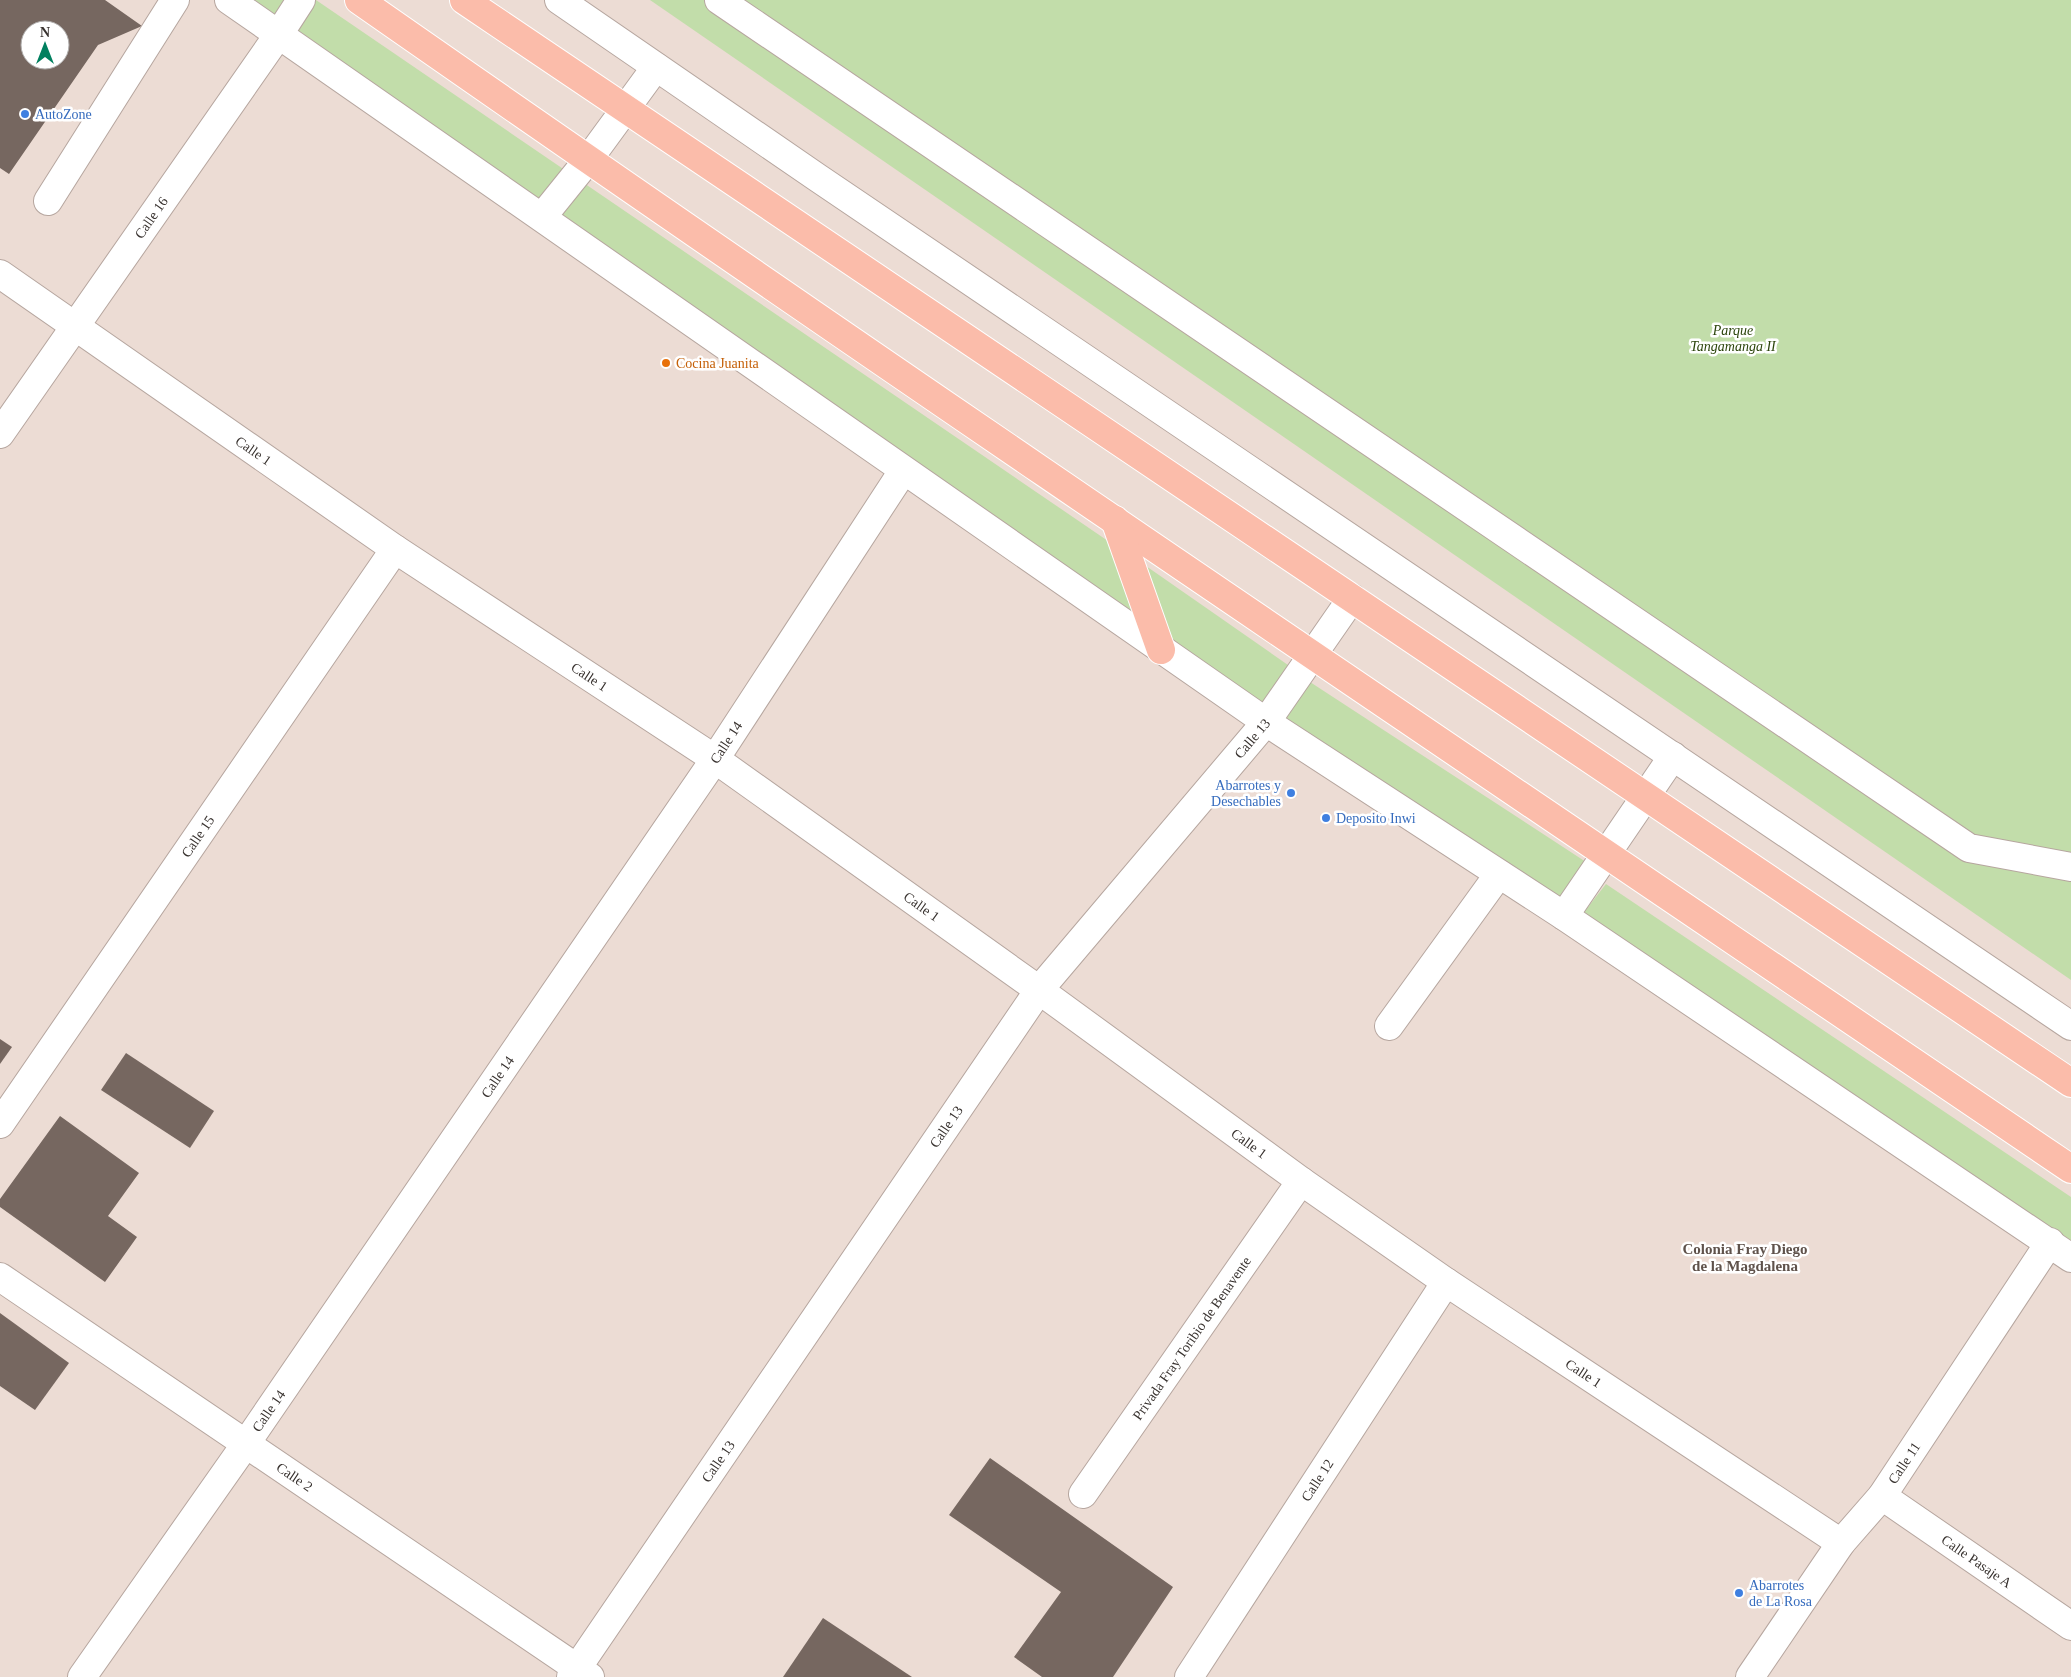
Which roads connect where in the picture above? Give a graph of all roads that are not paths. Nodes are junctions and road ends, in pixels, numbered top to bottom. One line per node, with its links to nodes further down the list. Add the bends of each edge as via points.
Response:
1 (175, 0): 12 (street)
2 (229, 0): 8 (street)
3 (301, 0): 8 (street, Calle 16)
4 (359, 0): 11 (main road)
5 (464, 0): 10 (main road)
6 (558, 0): 9 (street)
7 (719, 0): 28 (street, via 1969,848)
8 (279, 34): 13 (street); 15 (street, Calle 16)
9 (656, 66): 10 (street); 24 (street)
10 (625, 108): 11 (street); 20 (main road)
11 (588, 160): 13 (street); 18 (main road)
12 (48, 201)
13 (542, 218): 17 (street)
14 (0, 274): 15 (street, Calle 1)
15 (75, 328): 16 (street, Calle 16); 19 (street, Calle 1)
16 (0, 434)
17 (903, 471): 21 (street); 25 (street, Calle 14)
18 (1115, 520): 21 (main road); 22 (main road)
19 (395, 549): 25 (street, Calle 1); 35 (street, Calle 15)
20 (1352, 598): 22 (street, Calle 13); 26 (main road)
21 (1160, 650): 23 (street)
22 (1313, 655): 23 (street, Calle 13); 27 (main road)
23 (1266, 722): 29 (street); 31 (street, Calle 13)
24 (1673, 756): 26 (street); 33 (street)
25 (716, 759): 31 (street, Calle 1); 41 (street, Calle 14)
26 (1646, 796): 27 (street); 34 (main road)
27 (1607, 854): 30 (street); 36 (main road)
28 (2071, 866)
29 (1499, 874): 30 (street); 32 (street)
30 (1564, 916): 38 (street)
31 (1039, 990): 37 (street, Calle 1); 46 (street, Calle 13)
32 (1389, 1026)
33 (2071, 1026)
34 (2071, 1083)
35 (0, 1124)
36 (2071, 1169)
37 (1301, 1181): 40 (street, Calle 1); 42 (street, Privada Fray Toribio de Benavente)
38 (2061, 1250): 43 (street, Calle 11)
39 (0, 1277): 41 (street, Calle 2)
40 (1446, 1282): 44 (street, Calle 1); 48 (street, Calle 12)
41 (245, 1445): 46 (street, Calle 2); 47 (street, Calle 14)
42 (1083, 1494)
43 (1882, 1496): 44 (street, Calle 11); 45 (street, Calle Pasaje A)
44 (1841, 1542): 49 (street, Calle 11)
45 (2071, 1626)
46 (580, 1674)
47 (82, 1677)
48 (1189, 1677)
49 (1750, 1677)

